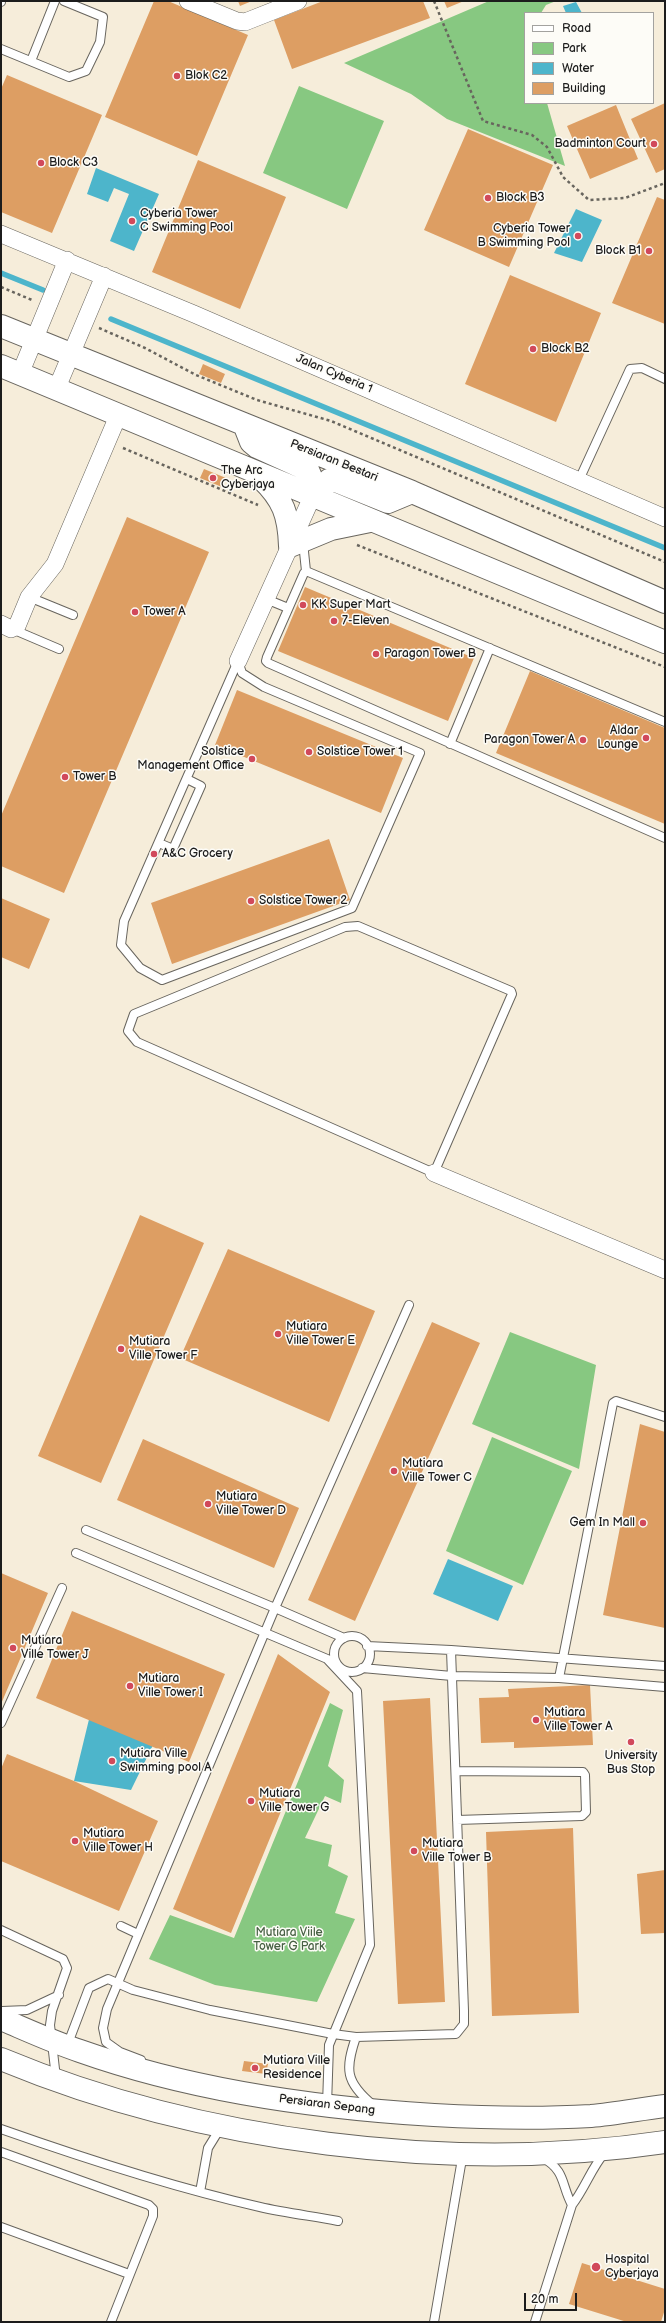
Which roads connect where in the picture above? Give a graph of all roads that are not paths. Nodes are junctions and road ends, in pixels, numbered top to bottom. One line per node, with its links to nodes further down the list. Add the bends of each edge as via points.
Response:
1 (55, 1): 6 (lane)
2 (64, 1): 6 (lane, via 103,17 100,42 86,71 69,77)
3 (188, 1): 4 (street, via 245,22)
4 (298, 1)
5 (1, 49): 6 (lane)
6 (31, 61)
7 (1, 234): 8 (street, Jalan Cyberia 1)
8 (67, 260): 9 (street, Jalan Cyberia 1); 11 (street)
9 (104, 276): 12 (street); 19 (street, Jalan Cyberia 1)
10 (1, 326): 11 (main road, Persiaran Bestari)
11 (34, 340): 12 (main road, Persiaran Bestari); 13 (street)
12 (70, 355): 15 (street); 17 (main road, Persiaran Bestari)
13 (10, 370): 15 (main road)
14 (665, 378): 19 (lane, via 642,368 630,369)
15 (56, 390): 16 (main road)
16 (118, 416): 18 (main road); 26 (street, via 55,564)
17 (244, 424): 20 (main road, Persiaran Bestari); 21 (main road, via 251,442 257,447 308,470)
18 (254, 472): 21 (main road); 24 (main road, via 280,499 289,528)
19 (579, 480): 22 (street, Jalan Cyberia 1)
20 (412, 492): 21 (main road, via 388,502 329,480); 28 (main road, Persiaran Bestari)
21 (312, 497): 23 (main road); 24 (street)
22 (665, 518)
23 (370, 521): 24 (main road, via 331,529); 32 (main road)
24 (297, 542): 25 (lane); 27 (street)
25 (306, 571): 29 (lane); 33 (lane)
26 (29, 597): 30 (lane); 31 (street, via 17,626)
27 (266, 599): 29 (lane); 35 (street)
28 (665, 602)
29 (288, 608): 37 (lane, via 267,657 268,663)
30 (73, 615)
31 (6, 626): 34 (lane)
32 (665, 642)
33 (490, 648): 36 (lane); 37 (lane)
34 (59, 649)
35 (238, 661): 38 (lane); 40 (lane, via 242,673 264,687 420,753 352,908 162,980 140,968 121,945 124,921)
36 (665, 722)
37 (450, 744): 39 (lane)
38 (187, 779): 40 (lane); 40 (lane, via 201,786 173,849)
39 (665, 838)
40 (159, 843)
41 (434, 1173): 41 (lane, via 137,1042 128,1031 134,1014 346,927 358,926 511,991 511,998); 42 (street)
42 (665, 1270)
43 (408, 1305): 48 (lane)
44 (665, 1417): 53 (lane, via 613,1403)
45 (86, 1530): 48 (lane)
46 (76, 1553): 49 (lane)
47 (62, 1588): 61 (lane)
48 (275, 1608): 49 (lane); 50 (lane)
49 (265, 1633): 54 (lane); 66 (lane)
50 (344, 1638): 51 (lane, via 354,1636); 55 (lane, via 335,1649)
51 (367, 1646): 52 (lane); 57 (lane, via 369,1656)
52 (451, 1650): 53 (lane); 58 (lane)
53 (562, 1659): 56 (lane); 59 (lane)
54 (328, 1660): 55 (lane); 71 (lane, via 357,1691 370,1945)
55 (336, 1663): 57 (lane, via 348,1672)
56 (665, 1666)
57 (362, 1668): 58 (lane)
58 (452, 1676): 59 (lane); 62 (lane)
59 (559, 1678): 60 (lane)
60 (665, 1687)
61 (1, 1723)
62 (456, 1771): 63 (lane); 63 (lane, via 582,1772 585,1775 586,1812 582,1816)
63 (457, 1820): 72 (lane, via 464,2024 456,2034)
64 (121, 1926): 66 (lane)
65 (1, 1930): 68 (lane, via 63,1959 67,1968)
66 (138, 1934): 67 (lane)
67 (118, 1983): 71 (lane, via 134,1990 210,2010); 73 (lane, via 108,1979 89,1988); 75 (lane, via 107,2009 103,2028 106,2042 120,2052 146,2063)
68 (59, 1994): 69 (lane, via 27,2010); 73 (lane, via 52,2011)
69 (1, 2011)
70 (1, 2019): 73 (main road, Persiaran Sepang)
71 (333, 2034): 72 (lane); 77 (lane, via 328,2054)
72 (356, 2037): 79 (lane, via 348,2059 349,2077 357,2092)
73 (59, 2043): 75 (main road, Persiaran Sepang); 76 (lane)
74 (1, 2059): 76 (main road)
75 (157, 2073): 77 (main road, Persiaran Sepang, via 219,2088)
76 (57, 2080): 80 (main road, via 82,2090)
77 (327, 2106): 79 (main road, Persiaran Sepang)
78 (665, 2106): 79 (main road, Persiaran Sepang, via 592,2116 515,2119)
79 (382, 2112)
80 (222, 2125): 85 (main road, via 320,2143 386,2150); 87 (lane, via 208,2148)
81 (1, 2129): 87 (lane)
82 (665, 2142): 83 (main road)
83 (608, 2148): 86 (main road); 88 (lane, via 593,2167 583,2191)
84 (1, 2152): 91 (lane, via 149,2205 154,2216)
85 (463, 2153): 86 (main road); 93 (lane)
86 (534, 2153): 88 (lane, via 558,2169)
87 (200, 2192): 89 (lane, via 261,2207)
88 (572, 2205): 94 (lane)
89 (338, 2221)
90 (1, 2227): 91 (lane)
91 (129, 2274): 92 (lane)
92 (111, 2322)
93 (434, 2322)
94 (537, 2322)

